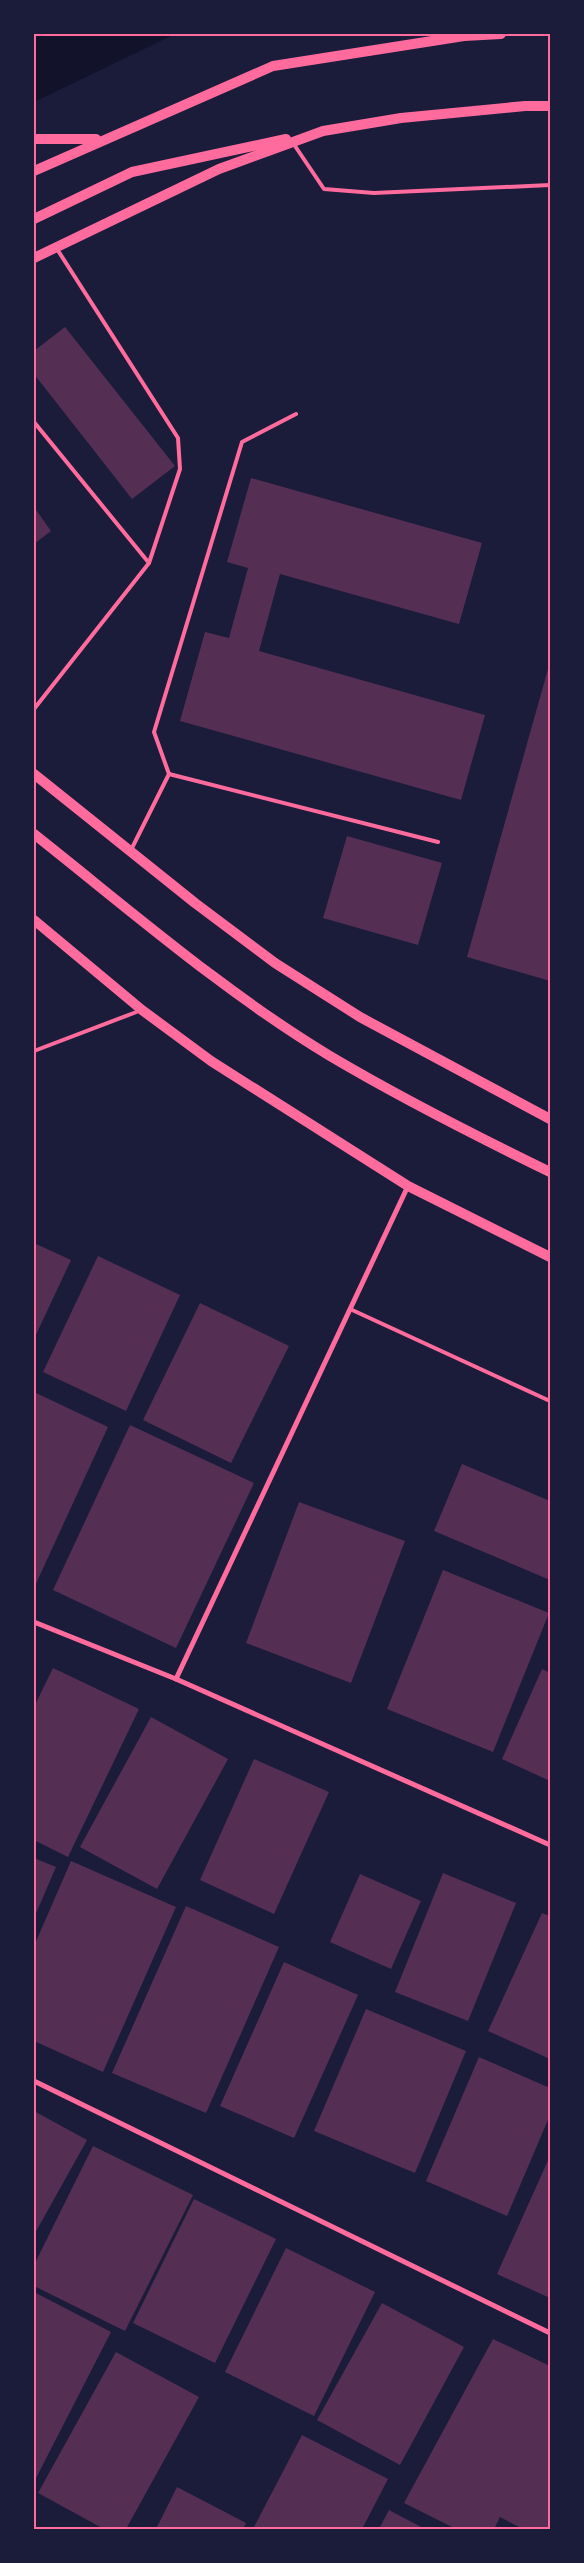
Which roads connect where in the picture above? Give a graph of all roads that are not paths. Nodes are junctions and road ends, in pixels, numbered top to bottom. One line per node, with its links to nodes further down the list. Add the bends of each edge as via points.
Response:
1 (501, 34): 5 (main road, via 464,36 273,66)
2 (550, 106): 3 (main road, via 401,118)
3 (323, 131): 6 (main road); 9 (main road, via 132,172)
4 (34, 139): 5 (main road)
5 (102, 139): 7 (main road)
6 (293, 142): 8 (lane, via 324,189 374,193); 10 (main road, via 219,169)
7 (34, 171)
8 (550, 185)
9 (34, 219)
10 (56, 248): 11 (main road); 14 (lane, via 178,438 180,469)
11 (34, 258)
12 (296, 414): 17 (lane, via 242,442 154,732)
13 (34, 422): 14 (lane)
14 (149, 563): 15 (lane)
15 (34, 709)
16 (34, 774): 20 (main road)
17 (168, 774): 19 (lane); 20 (lane)
18 (34, 834): 25 (main road, via 218,980 329,1056)
19 (438, 842)
20 (131, 850): 24 (main road, via 195,903 283,968 360,1017)
21 (34, 920): 22 (main road)
22 (142, 1010): 23 (lane); 26 (main road, via 211,1061)
23 (34, 1050)
24 (550, 1119)
25 (550, 1172)
26 (408, 1186): 27 (main road); 28 (street)
27 (550, 1256)
28 (350, 1309): 29 (lane); 31 (street)
29 (550, 1401)
30 (34, 1622): 31 (street)
31 (176, 1679): 32 (street)
32 (550, 1845)
33 (34, 2082): 34 (street)
34 (550, 2333)

